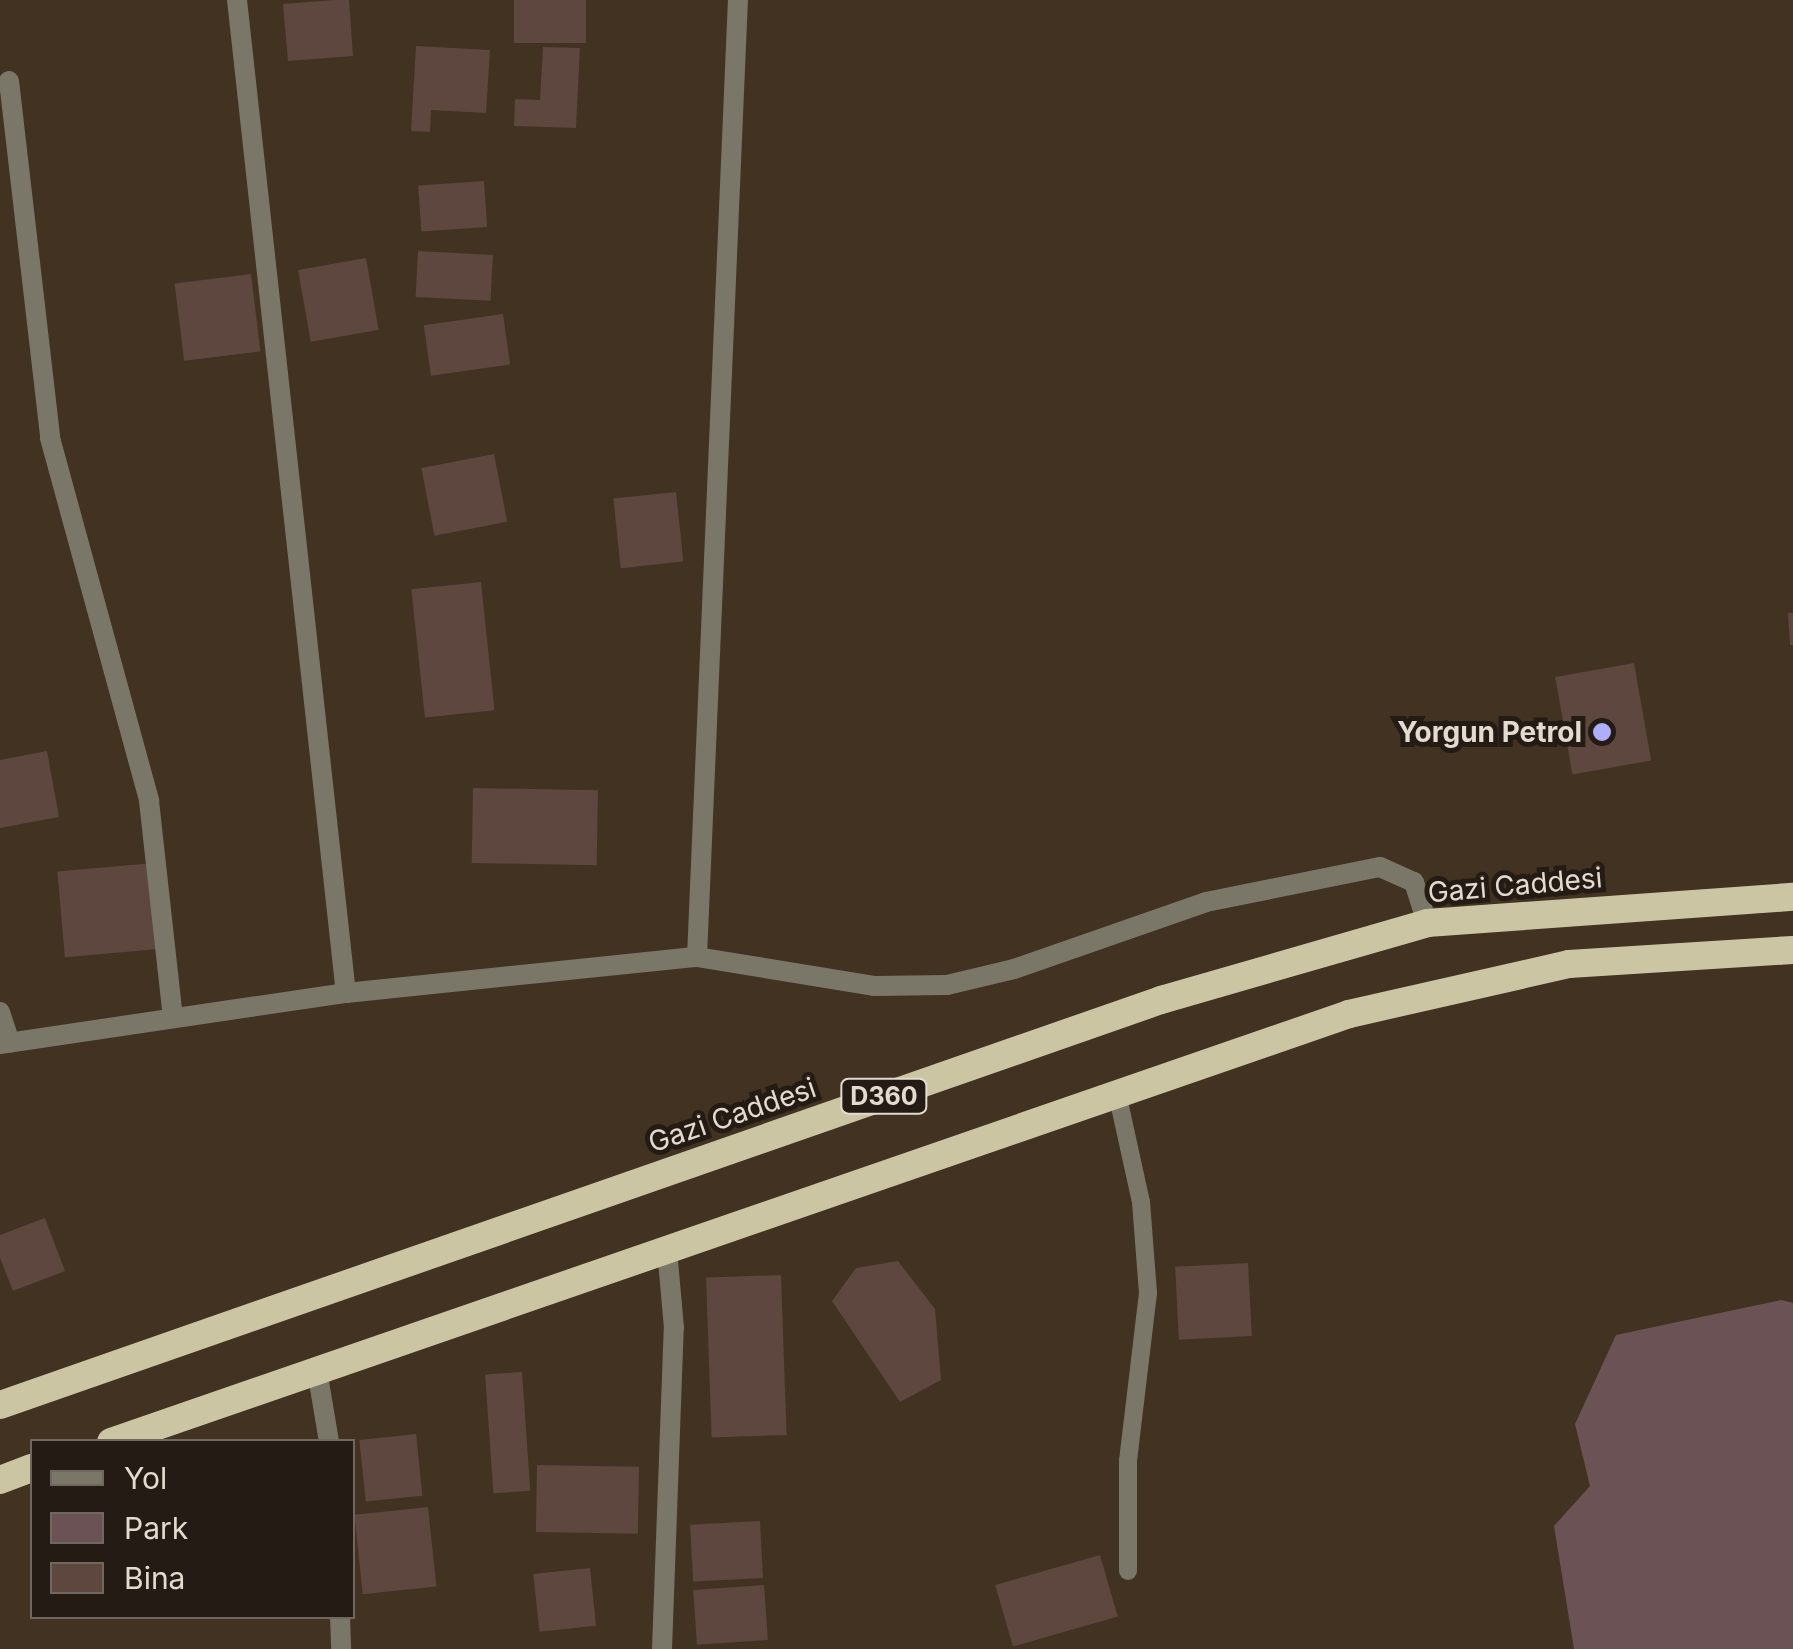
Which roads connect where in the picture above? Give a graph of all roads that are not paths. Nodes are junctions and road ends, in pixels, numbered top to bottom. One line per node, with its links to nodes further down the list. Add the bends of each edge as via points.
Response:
1 (238, 0): 8 (street)
2 (738, 0): 7 (street)
3 (9, 81): 10 (street, via 50,438 149,801)
4 (1793, 897): 5 (highway, Gazi Caddesi / D360)
5 (1426, 923): 7 (street, via 1414,882 1380,867 1206,902 1014,970 947,985 874,986); 15 (highway, Gazi Caddesi / D360, via 1161,1000)
6 (1793, 950): 12 (highway, D360, via 1569,964 1349,1014)
7 (697, 956): 8 (street)
8 (346, 993): 10 (street)
9 (0, 1012): 11 (street)
10 (172, 1018): 11 (street)
11 (5, 1043)
12 (1117, 1094): 13 (highway, D360); 20 (lane, via 1141,1202 1148,1293 1128,1461)
13 (666, 1250): 14 (highway, D360); 23 (street, via 674,1356)
14 (318, 1370): 16 (highway, D360); 17 (street)
15 (0, 1405)
16 (119, 1439)
17 (329, 1439)
18 (30, 1469): 19 (highway)
19 (0, 1480)
20 (1128, 1571)
21 (340, 1619): 22 (street)
22 (342, 1649)
23 (662, 1649)

